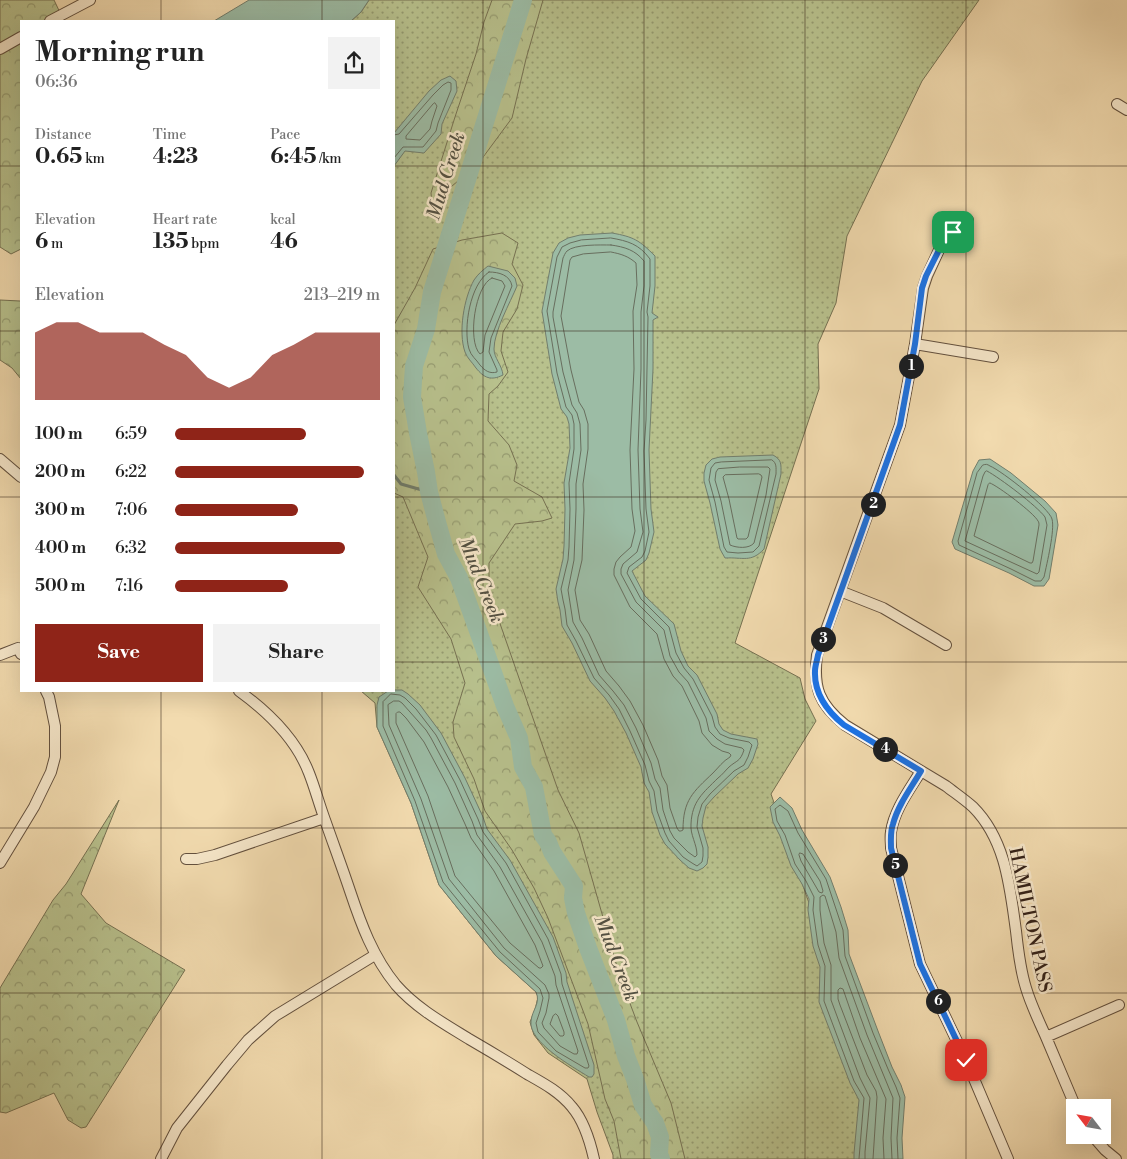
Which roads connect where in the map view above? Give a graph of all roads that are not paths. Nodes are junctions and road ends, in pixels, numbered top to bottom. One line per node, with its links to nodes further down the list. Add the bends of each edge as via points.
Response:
1 (90, 0): 2 (street)
2 (52, 20)
3 (20, 38): 4 (street)
4 (0, 49)
5 (1117, 104): 6 (street)
6 (1127, 110)
7 (968, 220): 8 (street, HAMILTON PASS, via 953,232 932,262 922,288)
8 (915, 344): 9 (street); 12 (street, HAMILTON PASS, via 900,425)
9 (993, 357)
10 (0, 459): 11 (street)
11 (20, 477)
12 (840, 592): 13 (street, via 883,608); 18 (street, HAMILTON PASS, via 815,672 823,703 844,725)
13 (946, 645)
14 (20, 651): 15 (street)
15 (0, 655)
16 (47, 692): 21 (street, via 55,726 55,757 51,772)
17 (240, 692): 19 (street, via 269,715 294,745 309,771)
18 (921, 771): 24 (street, HAMILTON PASS, via 974,808 995,840 1004,861 1025,987); 29 (street, via 893,823 891,848 920,964)
19 (324, 818): 20 (street, via 215,856); 22 (street, via 358,916)
20 (186, 859)
21 (0, 863)
22 (376, 955): 27 (street, via 264,1024 177,1128); 28 (street, via 396,984 419,1007 565,1099 585,1128)
23 (1119, 1005): 24 (street)
24 (1046, 1037): 25 (street, HAMILTON PASS)
25 (1072, 1099)
26 (1100, 1144): 30 (street)
27 (161, 1159)
28 (594, 1159)
29 (1008, 1159)
30 (1116, 1159)

